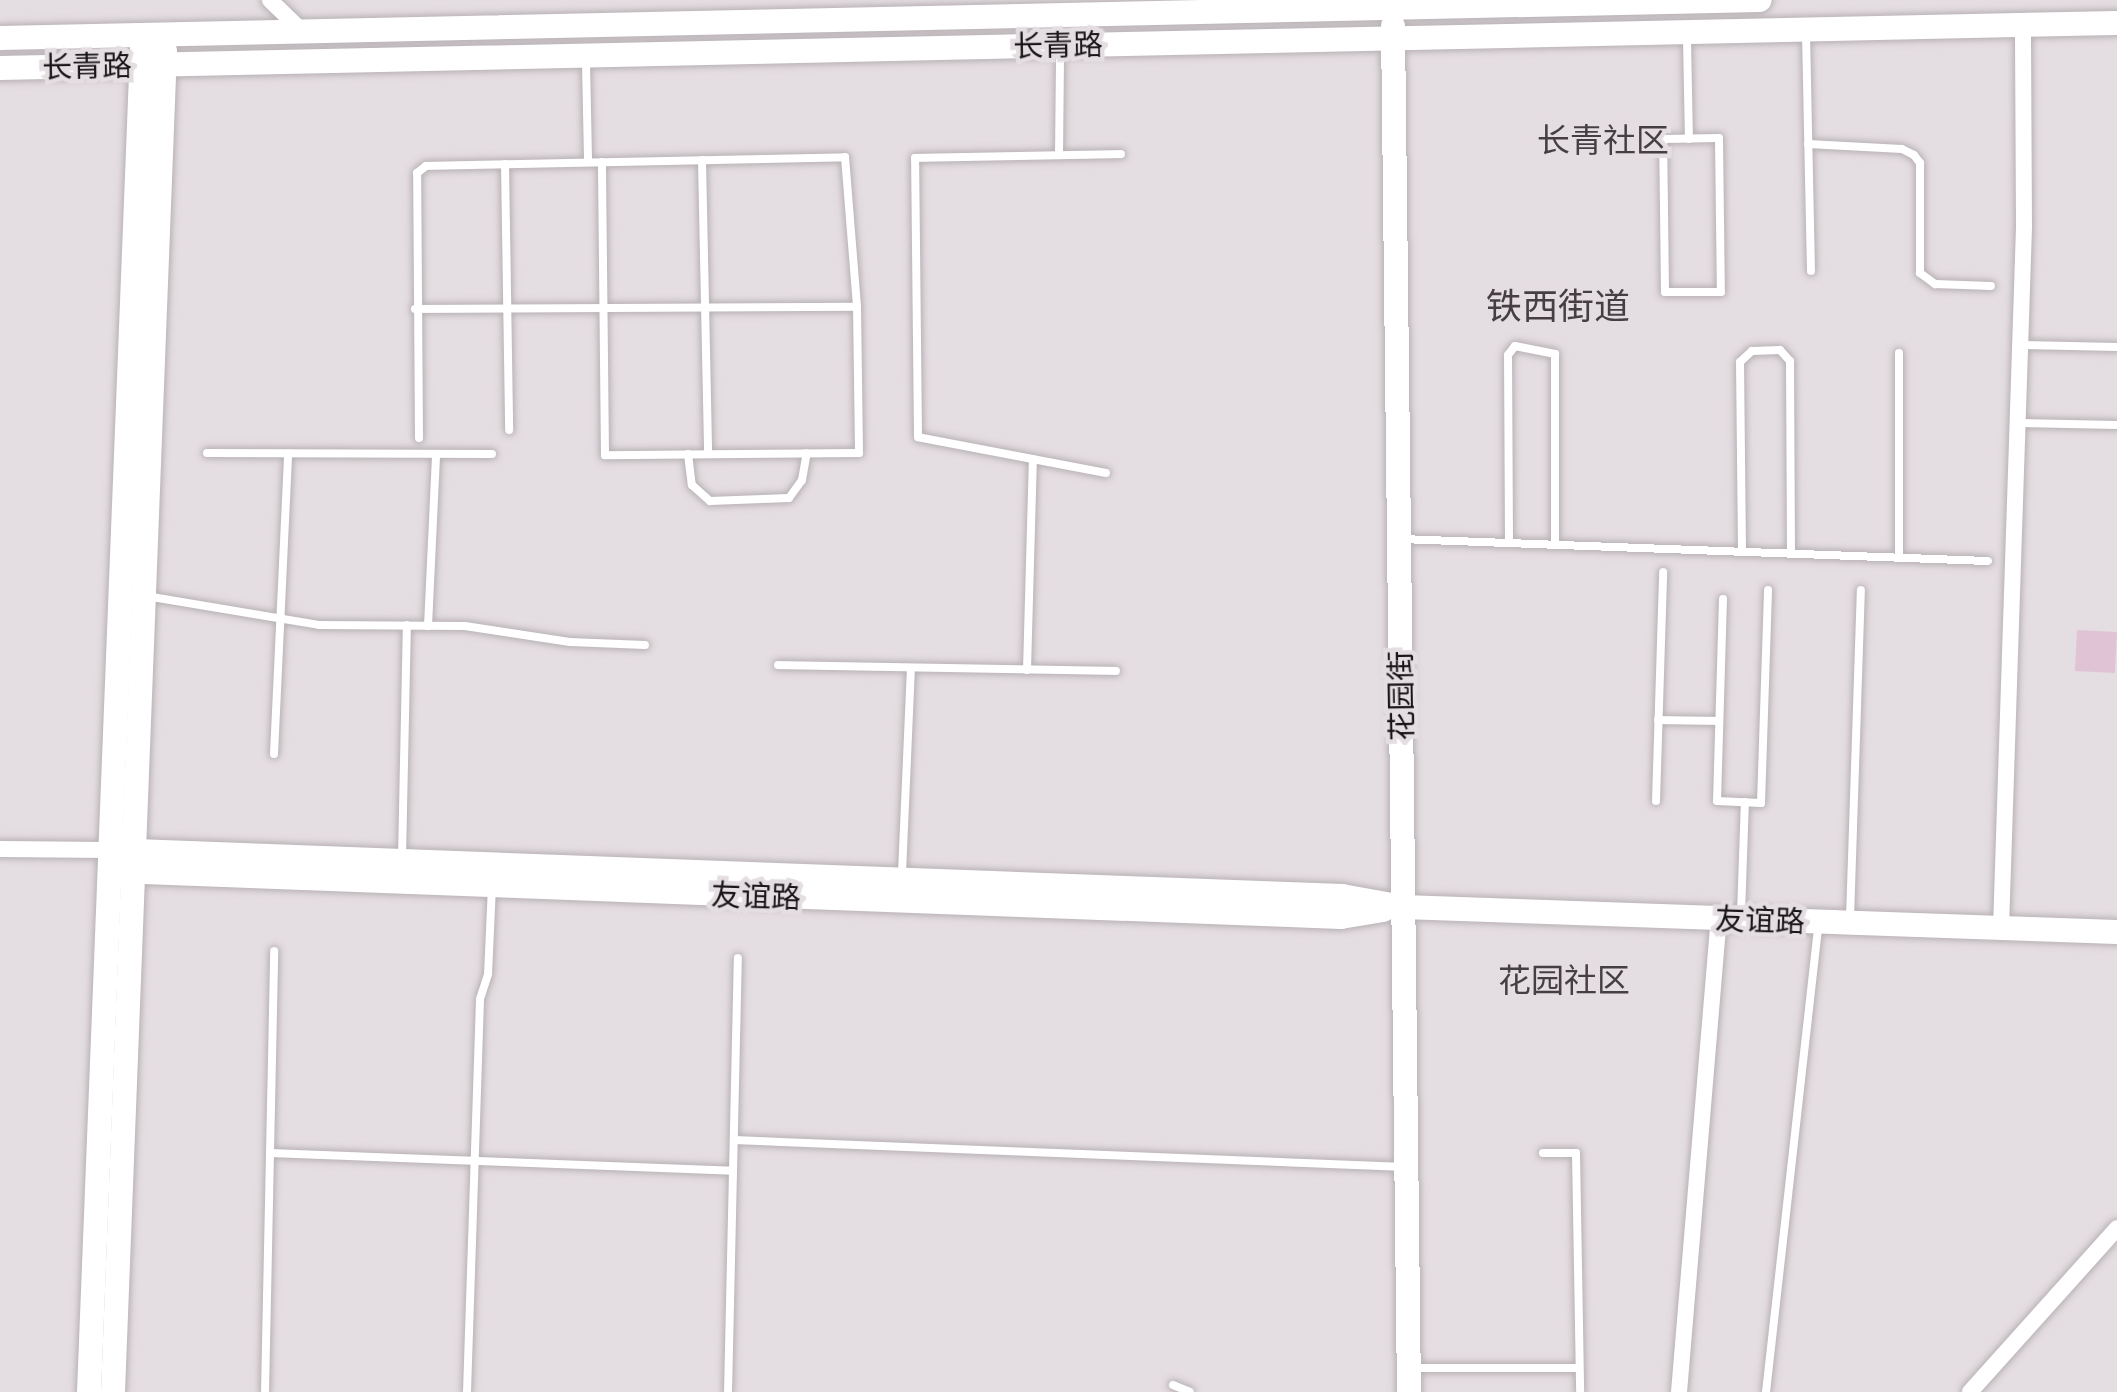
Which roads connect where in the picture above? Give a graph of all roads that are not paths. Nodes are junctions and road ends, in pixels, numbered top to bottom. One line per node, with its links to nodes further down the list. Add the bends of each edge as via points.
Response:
1 (271, 0): 10 (street)
2 (1760, 0): 3 (street, 长青路)
3 (1694, 1): 4 (street, 长青路)
4 (1393, 4): 5 (street, 长青路); 14 (street, 花园街)
5 (975, 8): 6 (street, 长青路)
6 (741, 11): 10 (street, 长青路)
7 (2117, 23): 8 (street, 长青路)
8 (2023, 25): 9 (street, 长青路); 34 (street)
9 (1806, 29): 11 (street, 长青路); 20 (lane)
10 (302, 31): 12 (street, 长青路)
11 (1687, 32): 14 (street, 长青路); 19 (lane)
12 (154, 34): 13 (street, 长青路); 17 (street)
13 (0, 38)
14 (1394, 38): 15 (street, 长青路); 50 (street, 花园街)
15 (1060, 45): 16 (street, 长青路); 22 (lane)
16 (586, 55): 17 (street, 长青路); 24 (lane)
17 (153, 65): 18 (street, 长青路); 60 (street); 76 (street)
18 (0, 68)
19 (1689, 139): 19 (lane, via 1663,139 1665,292 1721,292 1719,138)
20 (1808, 144): 27 (lane); 28 (lane, via 1914,155 1919,274 1935,284)
21 (1121, 154): 22 (lane)
22 (1059, 155): 48 (lane, via 915,158 917,437)
23 (702, 160): 25 (lane); 29 (lane, via 844,157); 31 (lane)
24 (588, 162): 25 (lane); 26 (lane)
25 (602, 162): 30 (lane)
26 (506, 164): 32 (lane, via 426,166 417,173); 33 (lane)
27 (1810, 272)
28 (1991, 286)
29 (856, 307): 31 (lane); 43 (lane, via 860,452)
30 (603, 308): 31 (lane); 33 (lane); 46 (lane, via 605,455)
31 (705, 308): 47 (lane)
32 (415, 309): 33 (lane); 40 (lane)
33 (508, 309): 39 (lane)
34 (2021, 345): 35 (lane); 37 (street)
35 (2117, 347)
36 (1899, 353): 55 (lane)
37 (2019, 423): 38 (lane); 84 (street)
38 (2117, 425)
39 (509, 430)
40 (419, 438)
41 (287, 452): 42 (lane); 44 (lane); 62 (lane)
42 (207, 453)
43 (807, 453): 46 (lane, via 789,498 710,501 692,485); 47 (lane)
44 (436, 454): 45 (lane); 64 (lane)
45 (492, 454)
46 (688, 454): 47 (lane)
47 (707, 454)
48 (1033, 459): 49 (lane); 68 (lane)
49 (1106, 473)
50 (1399, 539): 51 (lane); 80 (street, 花园街)
51 (1509, 543): 52 (lane); 52 (lane, via 1508,355 1515,346 1555,354)
52 (1556, 545): 53 (lane)
53 (1742, 552): 54 (lane); 54 (lane, via 1740,362 1751,351 1780,350 1790,361)
54 (1791, 553): 55 (lane)
55 (1899, 557): 56 (lane)
56 (1988, 561)
57 (1663, 572): 70 (lane)
58 (1768, 590): 74 (lane, via 1761,803)
59 (1861, 590): 83 (lane)
60 (143, 596): 62 (lane); 76 (street)
61 (1723, 599): 71 (lane)
62 (280, 619): 63 (lane); 72 (lane)
63 (407, 626): 64 (lane); 77 (lane)
64 (428, 626): 65 (lane)
65 (645, 645)
66 (778, 665): 67 (lane)
67 (910, 669): 68 (lane); 78 (lane)
68 (1027, 670): 69 (lane)
69 (1115, 671)
70 (1658, 720): 71 (lane); 73 (lane)
71 (1719, 722): 74 (lane, via 1717,801)
72 (274, 754)
73 (1656, 801)
74 (1745, 802): 81 (lane)
75 (0, 849): 76 (street)
76 (120, 860): 77 (street, 友谊路); 79 (street, 友谊路); 99 (street); 100 (street)
77 (401, 861): 78 (street, 友谊路)
78 (902, 880): 80 (street, 友谊路, via 1342,896)
79 (492, 886): 80 (street, 友谊路, via 1342,917); 91 (lane)
80 (1403, 908): 81 (street, 友谊路); 92 (street, 花园街)
81 (1730, 919): 82 (street, 友谊路); 106 (street)
82 (1819, 922): 83 (street, 友谊路); 107 (lane)
83 (1850, 923): 84 (street, 友谊路)
84 (2001, 928): 85 (street, 友谊路)
85 (2117, 932)
86 (274, 951): 89 (lane)
87 (738, 958): 88 (lane)
88 (734, 1140): 92 (lane); 93 (lane)
89 (270, 1153): 91 (lane); 101 (lane)
90 (1543, 1153): 95 (lane, via 1576,1153)
91 (475, 1161): 93 (lane); 102 (lane)
92 (1406, 1167): 96 (street, 花园街)
93 (733, 1171): 103 (lane)
94 (2117, 1228): 98 (street)
95 (1579, 1367): 96 (lane); 105 (lane)
96 (1409, 1380)
97 (1173, 1385): 104 (lane)
98 (1982, 1388)
99 (89, 1392)
100 (112, 1392)
101 (265, 1392)
102 (467, 1392)
103 (728, 1392)
104 (1190, 1392)
105 (1580, 1392)
106 (1679, 1392)
107 (1766, 1392)

